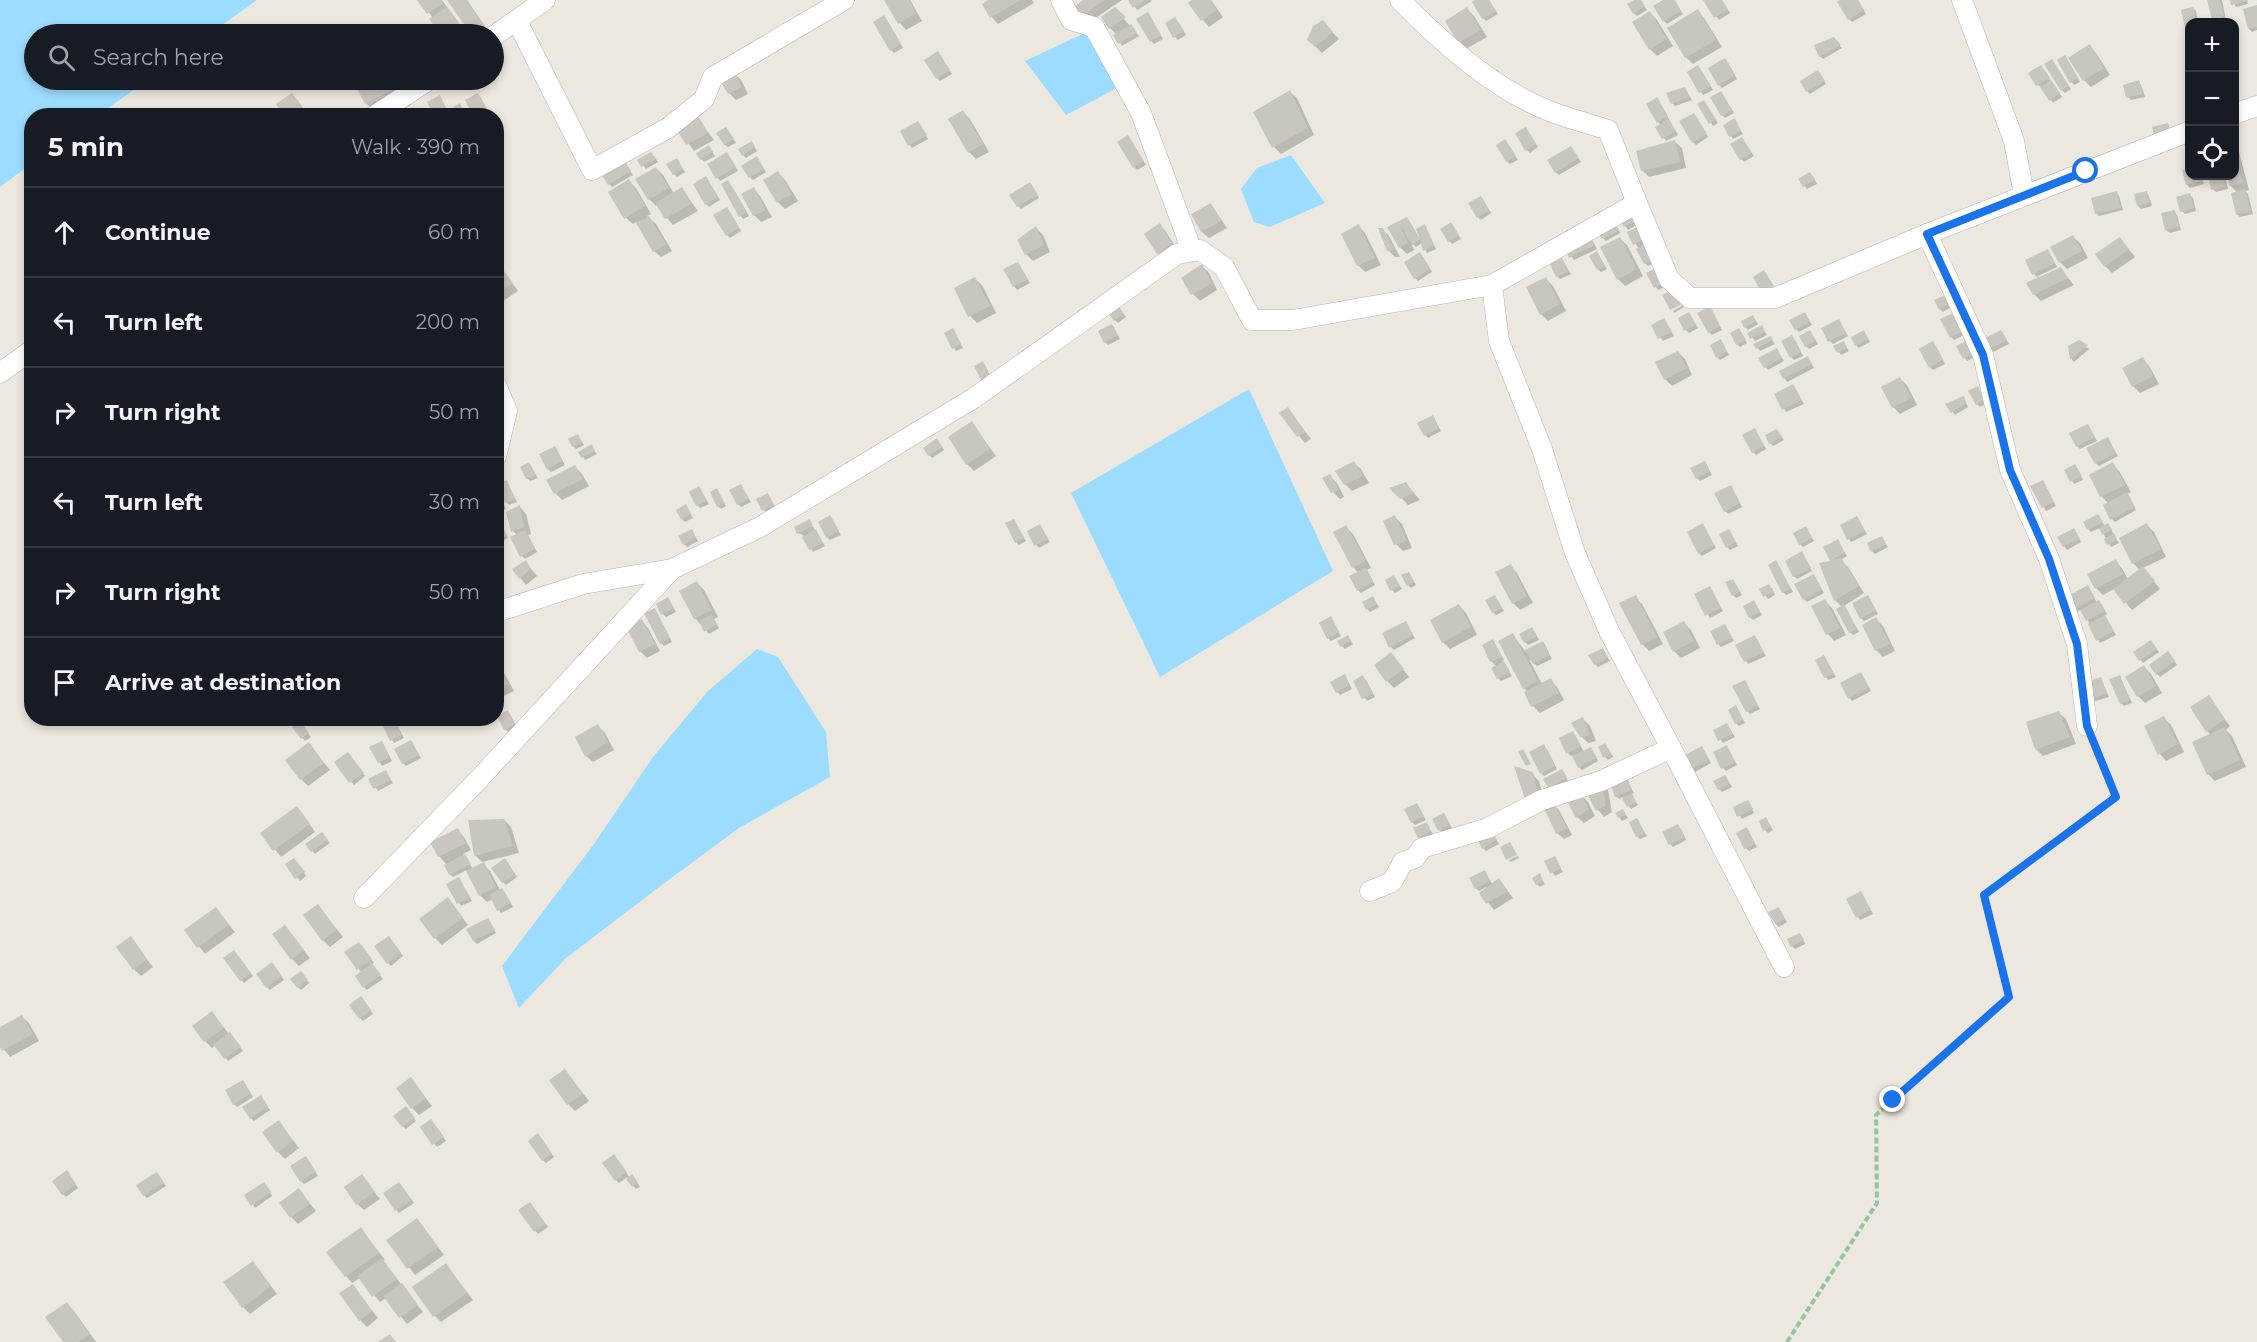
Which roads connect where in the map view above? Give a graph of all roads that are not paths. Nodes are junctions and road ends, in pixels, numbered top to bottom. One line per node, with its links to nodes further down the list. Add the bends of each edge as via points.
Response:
1 (545, 0): 6 (street)
2 (844, 0): 6 (street, via 713,76 704,99 668,128 592,170)
3 (1061, 0): 16 (street, via 1071,20 1094,27 1141,113)
4 (1400, 0): 14 (street, via 1489,78 1545,109 1608,130)
5 (1962, 0): 13 (street, via 2014,141)
6 (517, 21): 7 (street)
7 (504, 29)
8 (414, 90): 10 (street)
9 (2257, 106): 11 (street)
10 (386, 108)
11 (2239, 113)
12 (2185, 133): 13 (street)
13 (2024, 195): 15 (street)
14 (1637, 203): 15 (street, via 1669,279 1690,298 1775,298); 17 (street)
15 (1927, 234): 24 (street, via 1983,355 2010,470 2049,559 2077,644)
16 (1192, 251): 17 (street, via 1200,250 1224,267 1252,320 1293,320); 22 (street, via 1177,254 974,398 760,527)
17 (1492, 285): 25 (street, via 1499,341 1542,449 1575,553 1610,631)
18 (24, 356): 19 (street)
19 (0, 373)
20 (504, 404): 21 (street)
21 (504, 424)
22 (672, 569): 23 (street, via 583,584); 27 (street)
23 (504, 609)
24 (2087, 726)
25 (1671, 748): 26 (street, via 1601,781 1542,800 1488,828 1422,848 1416,858 1403,862 1392,882); 28 (street)
26 (1370, 891)
27 (364, 898)
28 (1784, 967)

